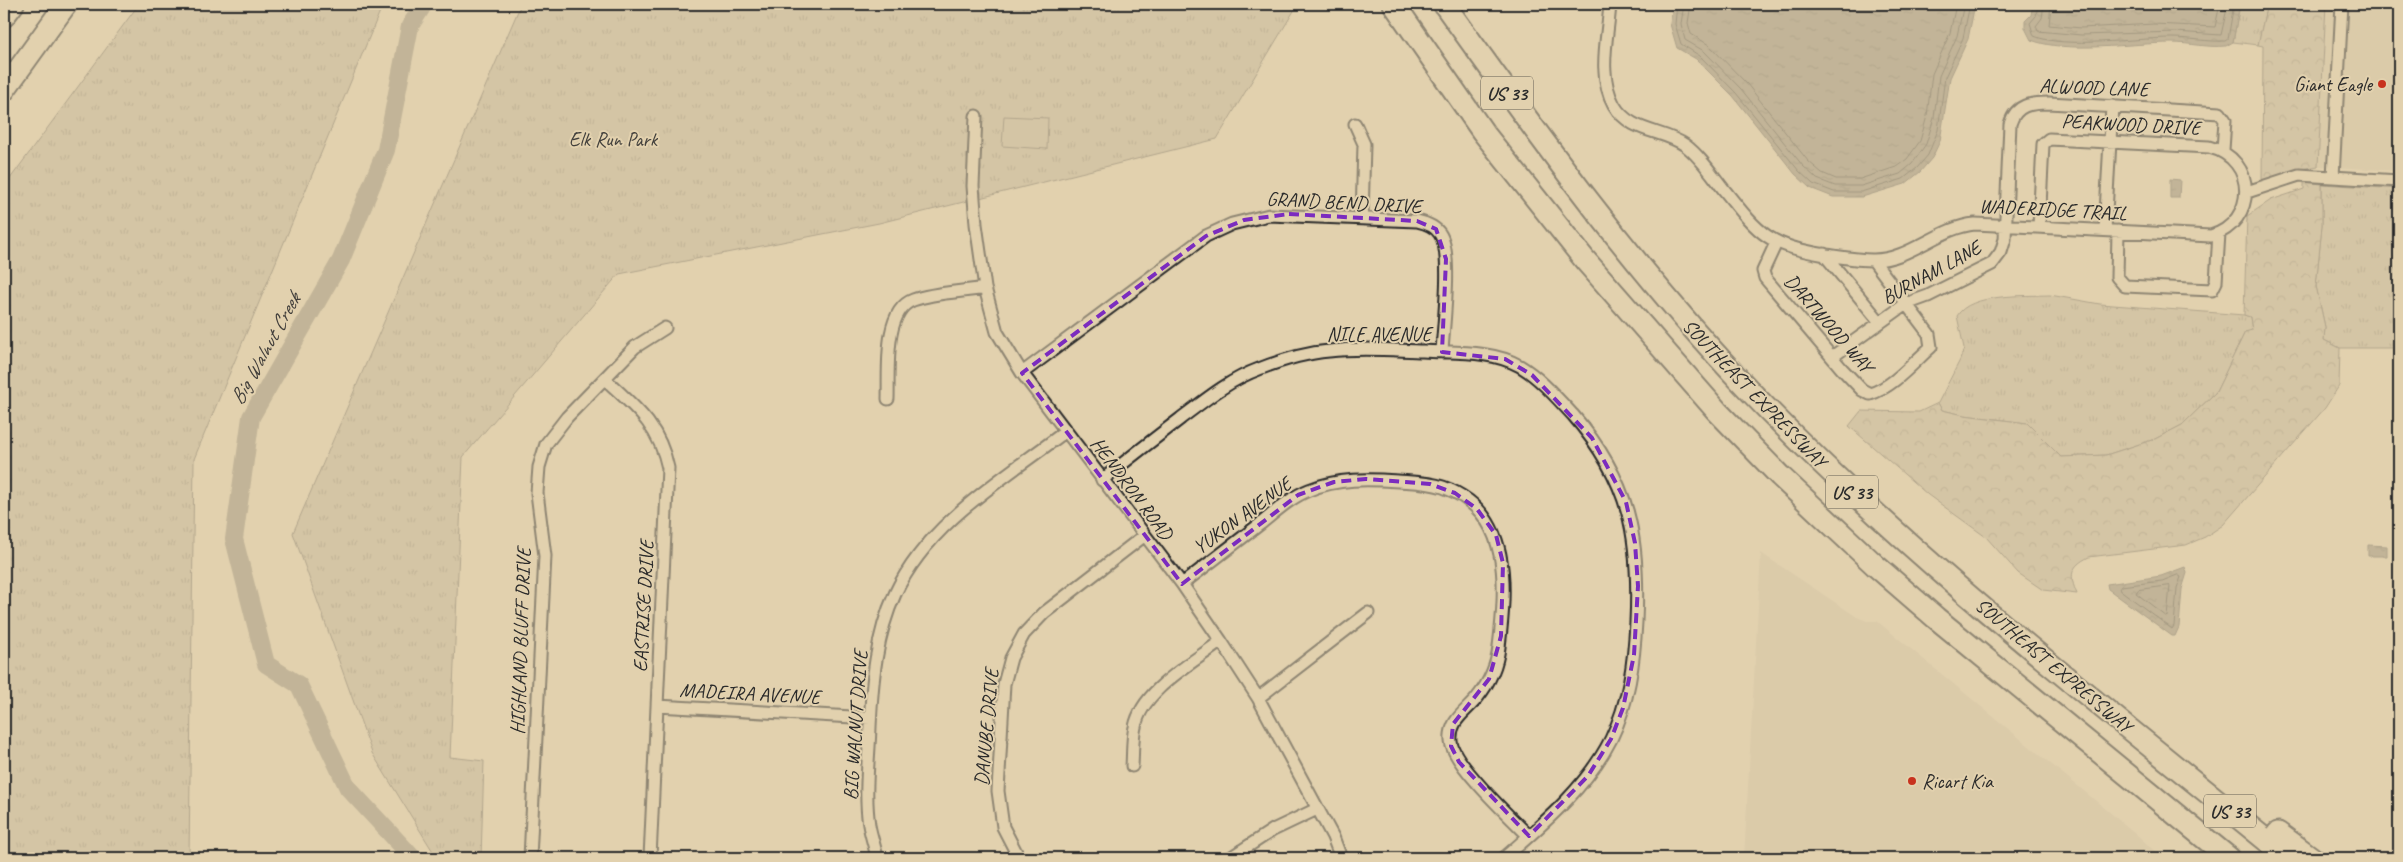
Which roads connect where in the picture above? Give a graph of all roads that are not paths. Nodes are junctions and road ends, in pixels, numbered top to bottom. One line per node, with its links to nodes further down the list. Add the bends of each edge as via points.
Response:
1 (13, 4): 7 (highway)
2 (66, 4): 8 (highway)
3 (1394, 4): 47 (highway, SOUTHEAST EXPRESSWAY / US 33, via 1483,132 1585,260 1723,418 1876,566)
4 (1444, 4): 44 (highway, SOUTHEAST EXPRESSWAY / US 33, via 1593,210 1748,389 1893,530)
5 (1606, 4): 23 (street, WADERIDGE TRAIL, via 1610,4 1604,75 1615,105 1628,121 1638,127 1685,145 1749,221)
6 (2342, 4): 14 (street)
7 (4, 16)
8 (4, 90)
9 (2112, 106): 12 (street); 13 (street, ALWOOD LANE, via 2220,113 2225,120); 18 (street, ALWOOD LANE, via 2033,103 2014,113 2009,129)
10 (976, 116): 26 (street, HENDRON ROAD, via 973,186)
11 (1355, 124): 17 (street, via 1364,144)
12 (2110, 142): 13 (street, PEAKWOOD DRIVE); 19 (street, PEAKWOOD DRIVE, via 2045,140); 20 (street)
13 (2223, 150): 16 (street, PEAKWOOD DRIVE, via 2246,179)
14 (2333, 177): 15 (street); 16 (street, via 2293,176)
15 (2399, 181)
16 (2247, 192): 22 (street, via 2236,217)
17 (1362, 218): 30 (street, GRAND BEND DRIVE, via 1424,222 1440,234 1446,259); 32 (street, GRAND BEND DRIVE, via 1270,215 1218,230 1182,252)
18 (2005, 225): 19 (street, WADERIDGE TRAIL); 25 (street, WADERIDGE TRAIL, via 1968,224 1892,256); 27 (street, BURNAM LANE, via 2001,252 1992,264)
19 (2039, 227): 20 (street, WADERIDGE TRAIL)
20 (2105, 230): 21 (street, WADERIDGE TRAIL)
21 (2118, 230): 22 (street, WADERIDGE TRAIL, via 2211,236); 22 (street, via 2117,277 2125,286 2212,290 2216,282)
22 (2219, 233)
23 (1776, 243): 24 (street, WADERIDGE TRAIL); 31 (street, DARTWOOD WAY, via 1763,270 1765,278)
24 (1824, 254): 25 (street, WADERIDGE TRAIL); 28 (street)
25 (1874, 260): 27 (street, DARTWOOD WAY)
26 (985, 288): 32 (street, HENDRON ROAD, via 997,332); 34 (street, via 920,298 899,309 891,329)
27 (1906, 304): 28 (street, BURNAM LANE); 31 (street, DARTWOOD WAY, via 1929,334 1931,347 1877,392 1870,394 1862,390)
28 (1880, 322): 31 (street, BURNAM LANE)
29 (665, 328): 33 (street, HIGHLAND BLUFF DRIVE, via 635,346)
30 (1442, 352): 36 (street, NILE AVENUE, via 1330,350 1288,358 1256,370 1206,399); 48 (street, NILE AVENUE, via 1504,359 1532,374 1560,400 1592,438 1611,468 1626,502 1632,529 1638,586 1634,655 1623,708 1600,759 1573,794)
31 (1832, 358)
32 (1022, 373): 35 (street, HENDRON ROAD)
33 (605, 378): 42 (street, EASTRISE DRIVE, via 649,422 662,444 668,468); 49 (street, HIGHLAND BLUFF DRIVE, via 552,434 546,444 538,476 545,556)
34 (888, 399)
35 (1066, 431): 36 (street, HENDRON ROAD); 43 (street, BIG WALNUT DRIVE, via 961,511 923,549 896,592 884,625 875,662)
36 (1102, 480): 37 (street, HENDRON ROAD)
37 (1145, 535): 38 (street, HENDRON ROAD); 52 (street, DANUBE DRIVE, via 1044,613 1024,634 1010,658 1004,684 998,790 1003,827)
38 (1182, 584): 40 (street, HENDRON ROAD); 48 (street, YUKON AVENUE, via 1298,495 1334,482 1366,479 1430,484 1465,499 1492,528 1503,563 1498,657 1482,691 1453,724 1450,741 1459,762)
39 (1368, 613): 41 (street)
40 (1221, 641): 41 (street, HENDRON ROAD); 45 (street, via 1146,701 1135,727)
41 (1258, 698): 46 (street, HENDRON ROAD)
42 (657, 706): 43 (street, MADEIRA AVENUE); 50 (street, EASTRISE DRIVE)
43 (870, 718): 51 (street, BIG WALNUT DRIVE, via 868,806)
44 (2173, 764): 58 (highway, SOUTHEAST EXPRESSWAY / US 33); 59 (highway, via 2217,790)
45 (1132, 766)
46 (1317, 809): 53 (street, via 1273,830); 54 (street, HENDRON ROAD)
47 (2191, 828): 56 (highway); 57 (highway, SOUTHEAST EXPRESSWAY / US 33)
48 (1529, 836): 55 (street, NILE AVENUE)
49 (530, 858)
50 (650, 858)
51 (877, 858)
52 (1019, 858)
53 (1230, 858)
54 (1341, 858)
55 (1504, 858)
56 (2218, 858)
57 (2229, 858)
58 (2288, 858)
59 (2312, 858)

